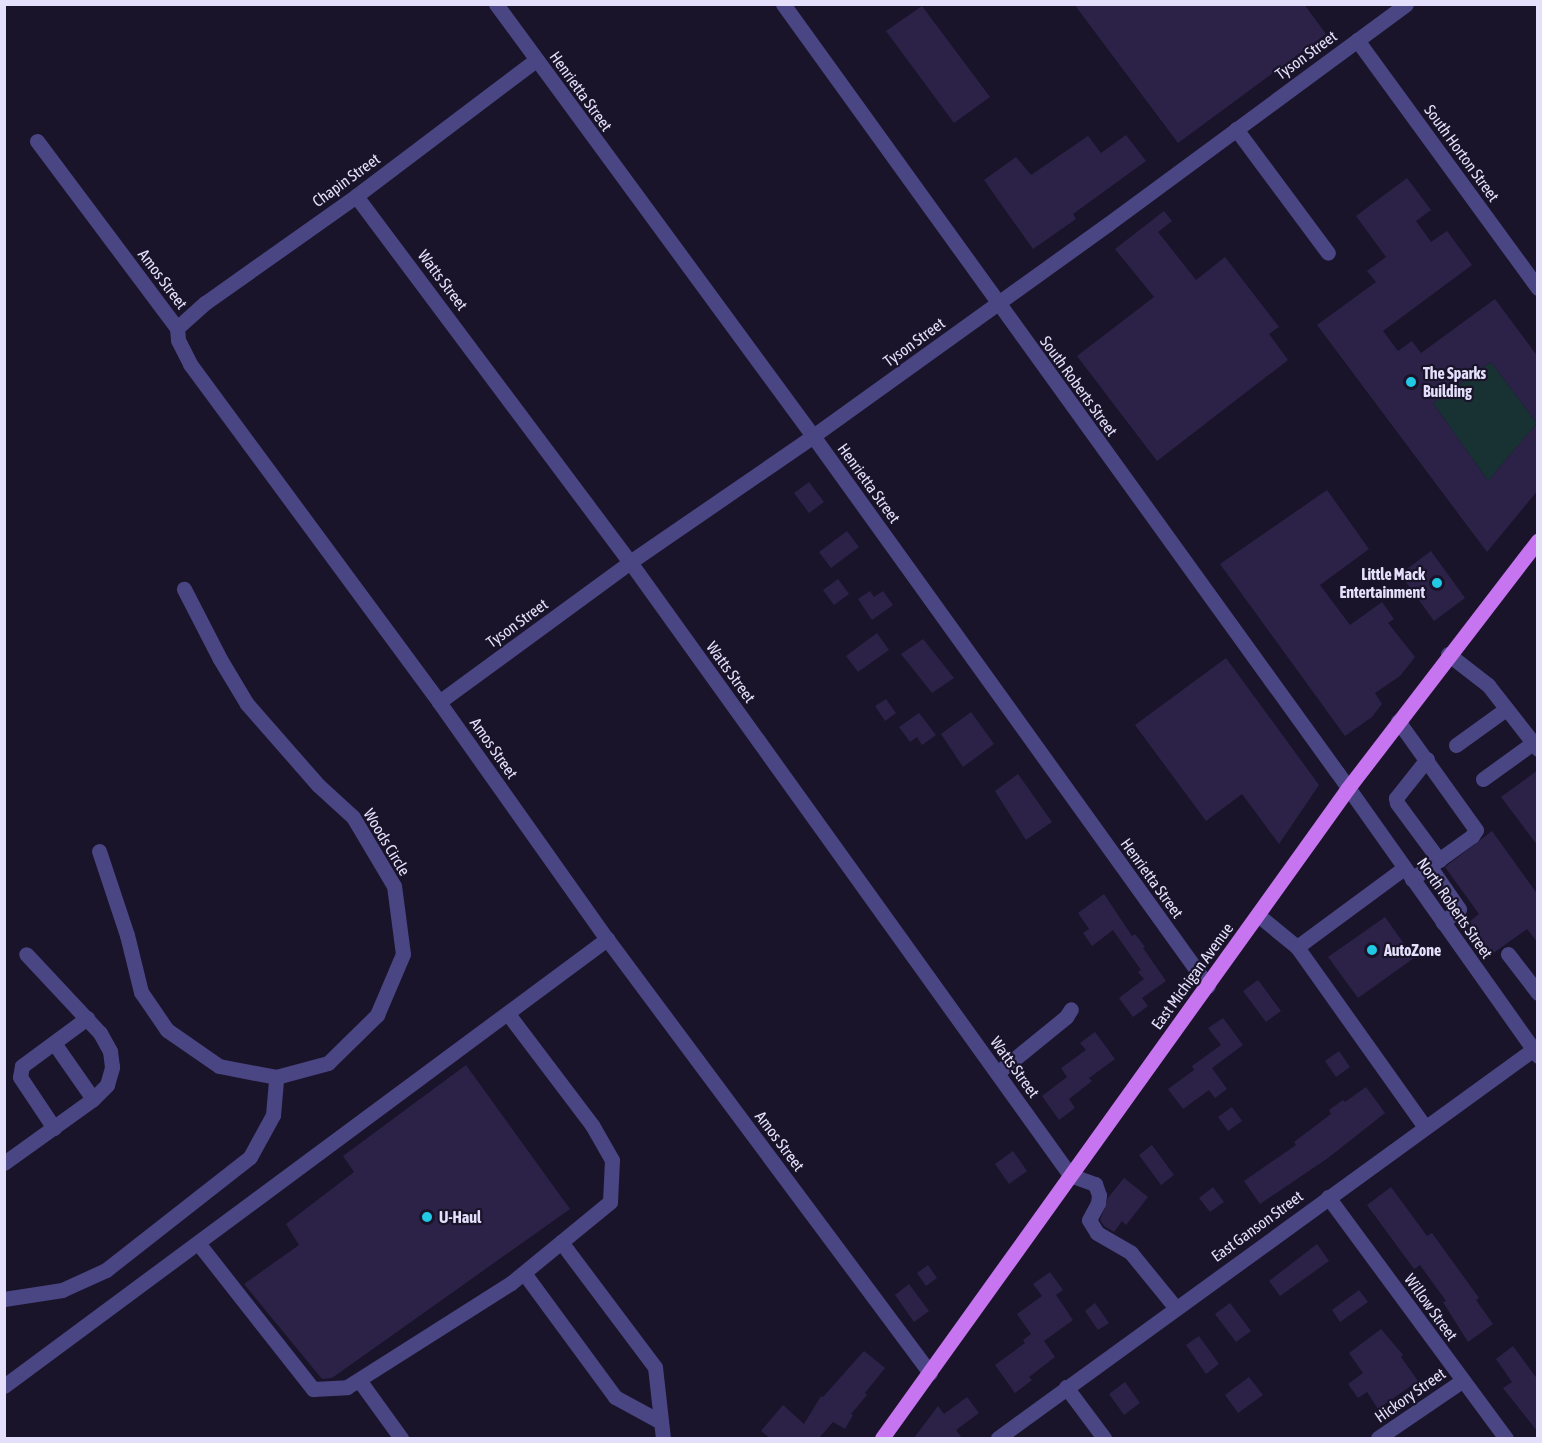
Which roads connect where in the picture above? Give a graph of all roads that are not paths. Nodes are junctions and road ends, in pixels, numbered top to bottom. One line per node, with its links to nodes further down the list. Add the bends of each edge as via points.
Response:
1 (496, 4): 5 (street, Henrietta Street)
2 (783, 4): 11 (street, South Roberts Street)
3 (1406, 4): 4 (street, Tyson Street)
4 (1357, 40): 6 (street, Tyson Street); 10 (street, South Horton Street)
5 (536, 60): 8 (street, Chapin Street); 13 (street, Henrietta Street)
6 (1236, 129): 9 (street); 11 (street, Tyson Street)
7 (37, 141): 12 (street, Amos Street)
8 (356, 196): 12 (street, Chapin Street, via 205,303); 15 (street, Watts Street)
9 (1328, 253)
10 (1538, 288)
11 (998, 304): 13 (street, Tyson Street); 25 (street, South Roberts Street)
12 (177, 328): 18 (street, Amos Street, via 178,340 190,364)
13 (813, 436): 15 (street, Tyson Street); 35 (street, Henrietta Street)
14 (1538, 540): 17 (main road, East Michigan Avenue)
15 (630, 562): 18 (street, Tyson Street); 42 (street, Watts Street)
16 (184, 589): 43 (street, Woods Circle, via 247,705 318,786 353,817 394,886 403,954 377,1015 328,1063)
17 (1448, 654): 19 (street, via 1488,685); 20 (main road, East Michigan Avenue)
18 (439, 702): 31 (street, Amos Street)
19 (1506, 709): 21 (street); 22 (street)
20 (1398, 721): 23 (street); 25 (main road, East Michigan Avenue)
21 (1456, 745)
22 (1535, 746): 24 (street)
23 (1426, 759): 27 (street, via 1396,798); 27 (street, via 1476,830)
24 (1483, 779)
25 (1348, 788): 28 (street, North Roberts Street); 29 (main road, East Michigan Avenue)
26 (99, 851): 43 (street, Woods Circle, via 141,992 166,1030 219,1066)
27 (1434, 864): 28 (street); 30 (street, via 1459,909)
28 (1408, 874): 30 (street, North Roberts Street); 32 (street)
29 (1258, 915): 32 (street); 35 (main road, East Michigan Avenue)
30 (1443, 922): 41 (street, North Roberts Street)
31 (607, 939): 38 (street); 55 (street, Amos Street)
32 (1297, 947): 45 (street)
33 (26, 954): 39 (street)
34 (1508, 954): 36 (street)
35 (1208, 986): 48 (main road, East Michigan Avenue)
36 (1538, 993)
37 (1071, 1009): 42 (street)
38 (508, 1014): 50 (street, via 592,1125 612,1160 610,1202); 51 (street)
39 (87, 1018): 40 (street); 44 (street, via 110,1051 112,1067 107,1085)
40 (54, 1043): 44 (street); 46 (street, via 22,1066 20,1077)
41 (1536, 1050): 45 (street, East Ganson Street)
42 (997, 1073): 48 (street, Watts Street)
43 (276, 1077): 53 (street, via 273,1115 250,1157 106,1270 62,1290)
44 (93, 1099): 46 (street)
45 (1425, 1127): 49 (street, East Ganson Street)
46 (54, 1128): 47 (street)
47 (4, 1163)
48 (1070, 1175): 54 (street, via 1095,1184 1098,1203 1089,1220 1097,1233 1131,1252); 55 (main road, East Michigan Avenue)
49 (1328, 1197): 54 (street, East Ganson Street); 57 (street, Willow Street)
50 (561, 1242): 52 (street); 60 (street, via 655,1366)
51 (198, 1244): 56 (street, via 313,1389 347,1387); 58 (street)
52 (524, 1273): 56 (street); 60 (street, via 615,1397)
53 (4, 1299)
54 (1175, 1308): 59 (street, East Ganson Street)
55 (930, 1373): 63 (main road, East Michigan Avenue)
56 (359, 1380): 61 (street)
57 (1462, 1381): 66 (street, Hickory Street); 67 (street, Willow Street)
58 (4, 1386)
59 (1066, 1387): 64 (street, East Ganson Street); 65 (street)
60 (661, 1422): 62 (street)
61 (401, 1438)
62 (663, 1438)
63 (882, 1438)
64 (998, 1438)
65 (1104, 1438)
66 (1378, 1438)
67 (1506, 1438)

